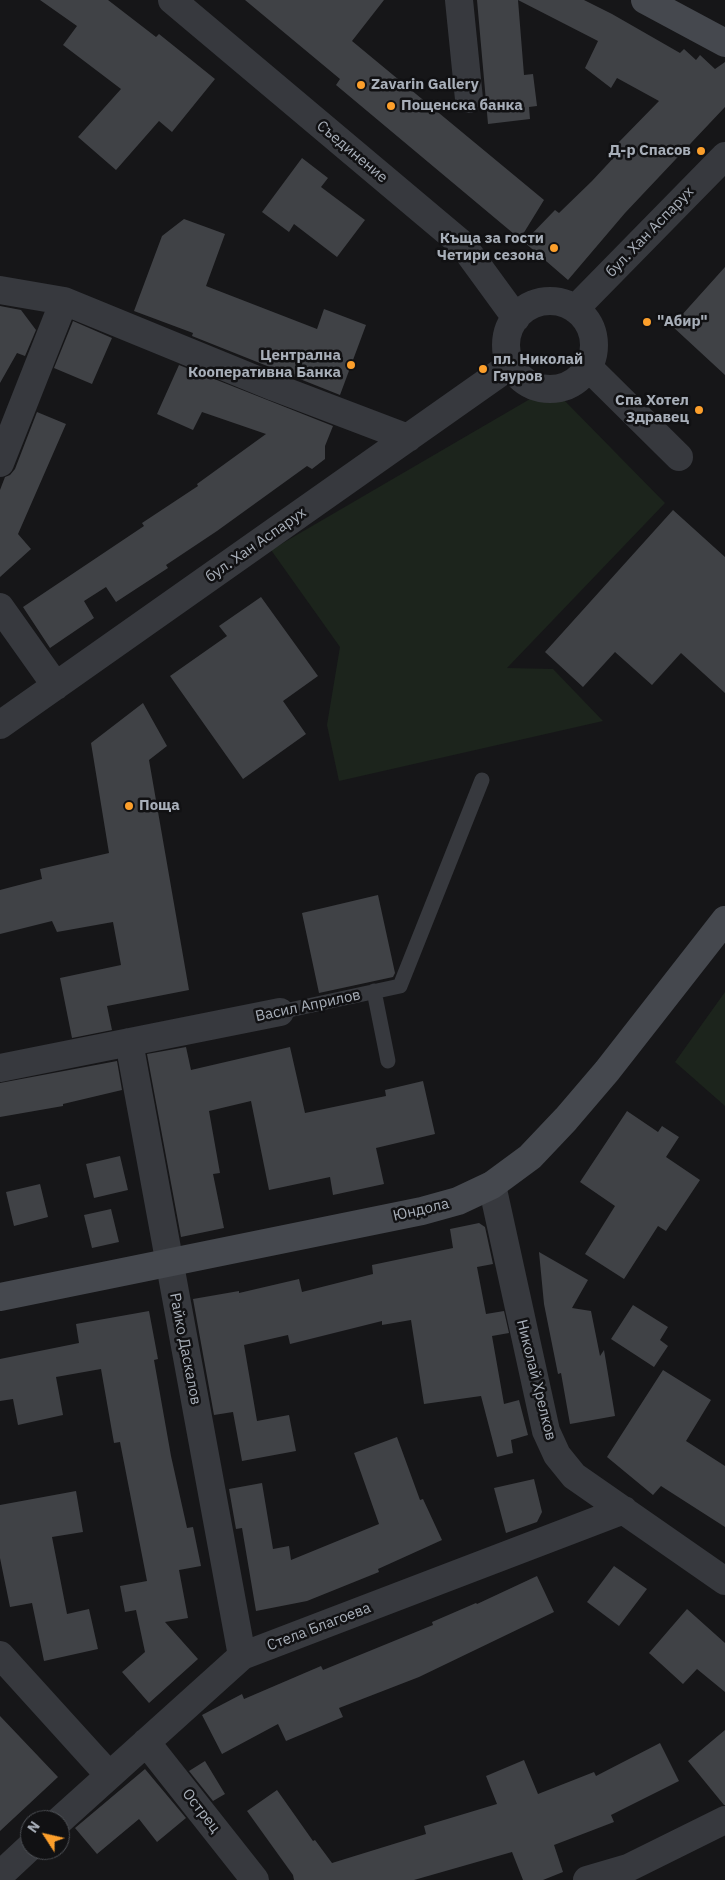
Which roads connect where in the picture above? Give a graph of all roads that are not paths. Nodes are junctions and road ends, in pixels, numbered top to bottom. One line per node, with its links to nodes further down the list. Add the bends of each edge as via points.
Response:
1 (172, 0): 10 (street, Съединение, via 462,244)
2 (459, 0): 5 (street)
3 (645, 0): 4 (main road)
4 (725, 43)
5 (469, 99)
6 (725, 156): 9 (street, бул. Хан Аспарух)
7 (0, 290): 8 (street)
8 (64, 301): 13 (street); 15 (street)
9 (576, 309): 10 (street, via 550,301 526,309); 12 (street, via 592,330 593,355)
10 (516, 318): 11 (street, via 506,340)
11 (511, 365): 12 (street, via 529,384 555,389 569,386); 13 (street, бул. Хан Аспарух)
12 (588, 367): 14 (street)
13 (408, 438): 17 (street, бул. Хан Аспарух)
14 (679, 457)
15 (0, 463)
16 (0, 607): 17 (street)
17 (56, 686): 18 (street, бул. Хан Аспарух)
18 (0, 725)
19 (482, 780): 21 (lane, Васил Априлов, via 400,986)
20 (725, 920): 26 (main road, Юндола, via 566,1119 530,1157)
21 (374, 991): 22 (lane, Васил Априлов); 24 (lane)
22 (280, 1012): 23 (street, Васил Априлов)
23 (129, 1042): 25 (street, Васил Априлов); 27 (street, Райко Даскалов)
24 (388, 1061)
25 (0, 1068)
26 (492, 1185): 27 (main road, Юндола, via 458,1201 422,1211); 29 (street, Николай Хрелков, via 546,1431 557,1455 574,1476)
27 (169, 1263): 28 (main road, Юндола); 32 (street, Райко Даскалов)
28 (0, 1297)
29 (624, 1510): 30 (street, Николай Хрелков); 32 (street, Стела Благоева)
30 (725, 1581)
31 (0, 1654): 34 (street)
32 (242, 1656): 33 (street, Стела Благоева)
33 (146, 1742): 34 (street, Стела Благоева); 39 (street, Острец)
34 (109, 1775): 35 (street, Стела Благоева)
35 (70, 1811)
36 (725, 1820): 40 (street, via 628,1868)
37 (20, 1857): 38 (street)
38 (0, 1875)
39 (255, 1880)
40 (587, 1880)

